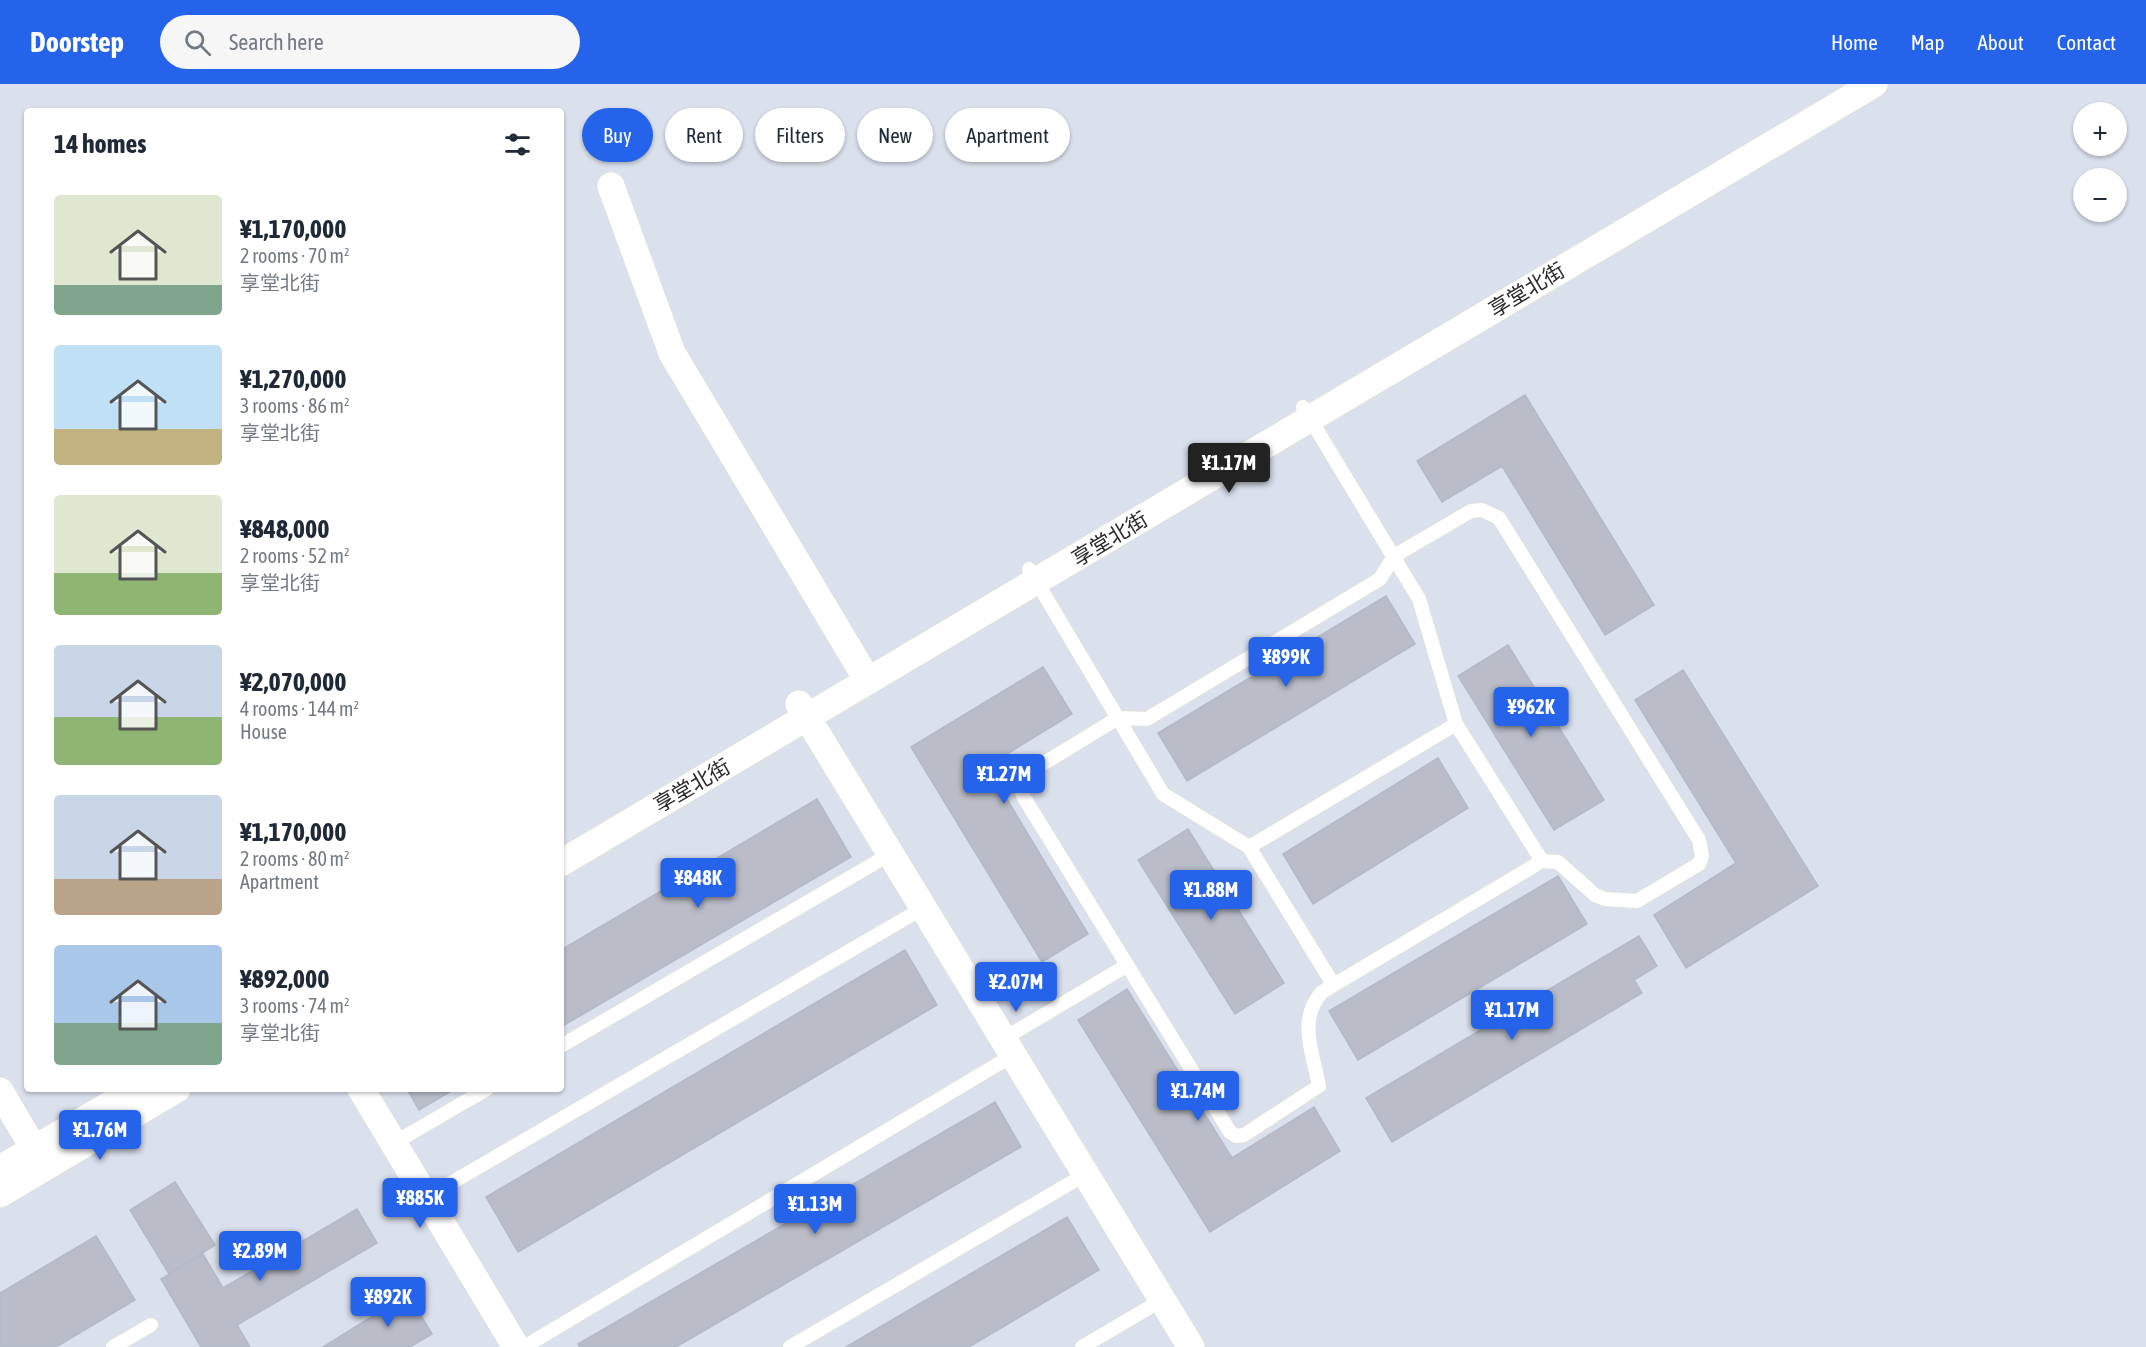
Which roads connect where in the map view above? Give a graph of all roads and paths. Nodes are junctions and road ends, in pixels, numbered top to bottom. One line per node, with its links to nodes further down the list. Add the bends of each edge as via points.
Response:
1 (1843, 84): 4 (street, 享堂北街)
2 (1874, 84): 4 (street, 享堂北街)
3 (611, 186): 7 (street, via 672,353)
4 (1307, 413): 5 (lane); 6 (street, 享堂北街)
5 (1394, 556): 9 (lane, via 1380,579 1147,719); 10 (lane, via 1419,599); 15 (lane, via 1471,511 1482,510 1499,518 1702,849 1699,864 1636,901 1594,895 1558,862)
6 (1033, 575): 7 (street, 享堂北街); 9 (lane)
7 (864, 675): 8 (street, 享堂北街)
8 (804, 711): 11 (street, 享堂北街); 13 (street); 14 (street, 享堂北街)
9 (1118, 718): 12 (lane, via 1163,794); 17 (lane, via 1029,769 1020,783 1023,796)
10 (1456, 724): 12 (lane); 15 (lane)
11 (564, 840)
12 (1249, 847): 18 (lane)
13 (892, 853): 16 (street); 19 (lane)
14 (564, 861)
15 (1542, 861): 18 (lane)
16 (925, 907): 20 (street); 31 (lane)
17 (1126, 966): 18 (lane, via 1236,1136 1244,1135 1319,1086 1308,1015 1313,1003); 20 (lane)
18 (1333, 984)
19 (564, 1044)
20 (1010, 1046): 29 (street); 36 (lane)
21 (0, 1091): 27 (street)
22 (133, 1092): 27 (street)
23 (171, 1092): 27 (street)
24 (363, 1092): 26 (street)
25 (482, 1092): 26 (lane)
26 (394, 1143): 31 (street)
27 (40, 1158): 28 (street); 30 (street)
28 (0, 1170)
29 (1086, 1174): 32 (street); 37 (lane)
30 (0, 1194)
31 (427, 1197): 35 (street)
32 (1162, 1300): 38 (lane); 39 (street)
33 (151, 1325): 34 (lane)
34 (113, 1347)
35 (516, 1347)
36 (524, 1347)
37 (790, 1347)
38 (1082, 1347)
39 (1191, 1347)

